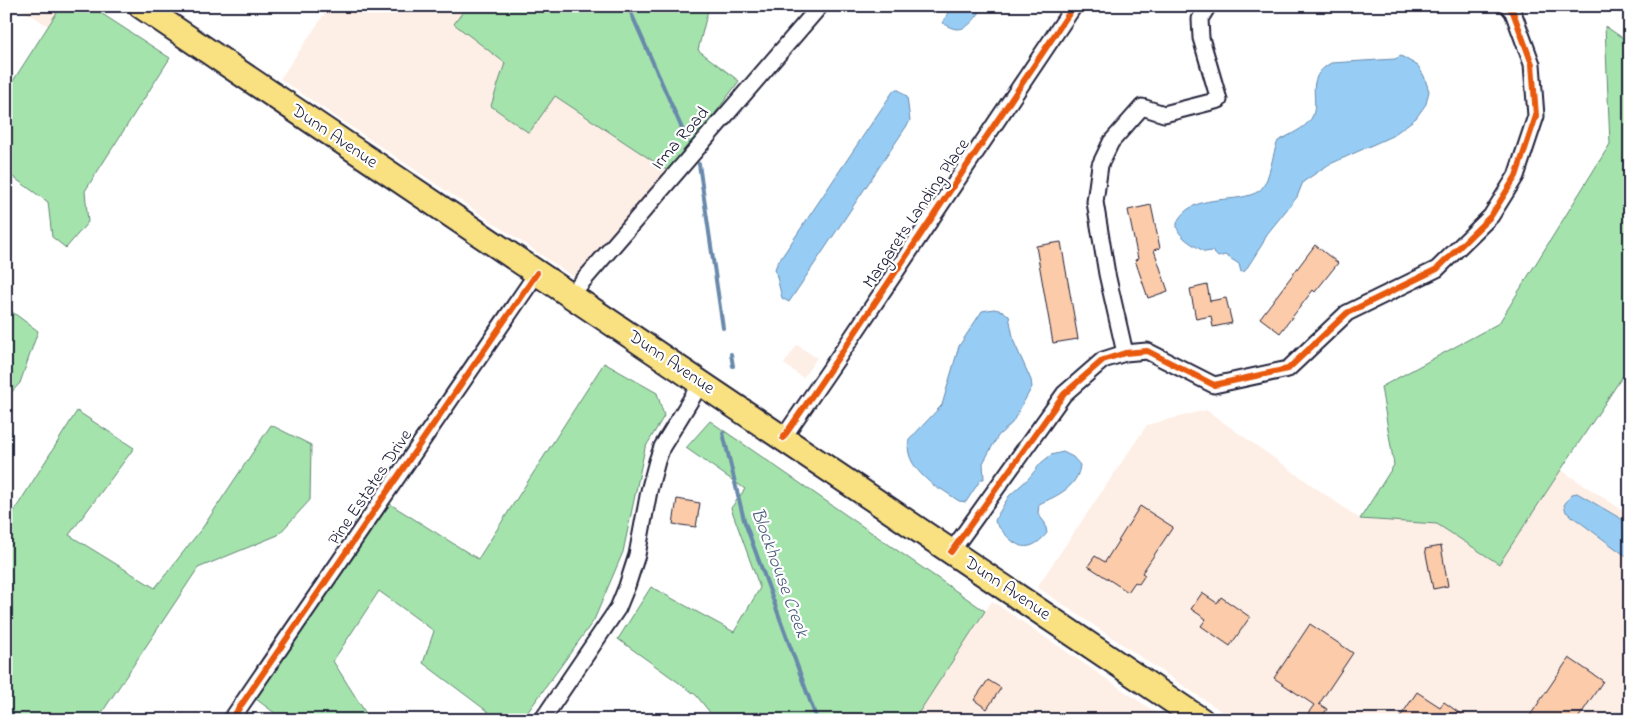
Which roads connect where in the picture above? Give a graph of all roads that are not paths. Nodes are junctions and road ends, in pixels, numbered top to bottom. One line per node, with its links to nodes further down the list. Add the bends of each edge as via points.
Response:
1 (140, 6): 6 (main road, Dunn Avenue)
2 (820, 6): 7 (street, Irma Road)
3 (1074, 6): 10 (street, Margarets Landing Place)
4 (1208, 6): 8 (street, via 1200,19 1201,38 1219,100 1164,114 1142,107 1111,142 1100,165 1095,202)
5 (1508, 6): 8 (street, via 1532,64 1536,116 1516,176 1491,216 1436,269 1347,313 1288,368 1214,385 1148,351)
6 (537, 273): 7 (main road, Dunn Avenue); 12 (street, Pine Estates Drive)
7 (570, 296): 9 (main road, Dunn Avenue)
8 (1125, 354): 11 (street, via 1103,360 1064,394)
9 (701, 383): 10 (main road, Dunn Avenue); 13 (street, via 662,447 636,555 618,608)
10 (782, 438): 11 (main road, Dunn Avenue)
11 (951, 552): 14 (main road, Dunn Avenue)
12 (231, 720)
13 (542, 720)
14 (1201, 720)

